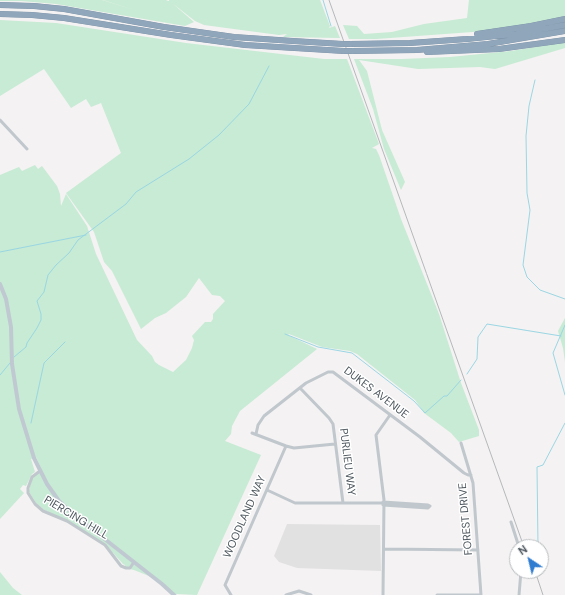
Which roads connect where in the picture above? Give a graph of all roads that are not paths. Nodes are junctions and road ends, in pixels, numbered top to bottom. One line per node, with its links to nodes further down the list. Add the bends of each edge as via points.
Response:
1 (0, 5): 8 (highway, bridge, via 64,9 234,36 343,44)
2 (0, 14): 9 (highway, bridge, via 64,18 245,45 344,51)
3 (565, 20): 5 (highway); 8 (highway, via 496,32 404,40)
4 (565, 25): 5 (highway)
5 (540, 30): 8 (highway, via 467,39)
6 (565, 31): 9 (highway, via 488,44)
7 (565, 40): 9 (highway, via 470,51)
8 (390, 44)
9 (417, 50)
10 (0, 120): 11 (street)
11 (27, 149)
12 (0, 284): 20 (street, PIERCING HILL, via 9,313 12,364 19,409)
13 (300, 388): 14 (street, DUKES AVENUE, via 328,372 333,372); 16 (street, DUKES AVENUE, via 264,416); 18 (street, PURLIEU WAY, via 333,424)
14 (390, 415): 21 (street, DUKES AVENUE, via 467,475); 24 (street, via 376,435)
15 (252, 433): 16 (street)
16 (256, 434): 19 (street)
17 (461, 443): 21 (street, FOREST DRIVE)
18 (335, 444): 19 (street, via 294,448); 23 (street, PURLIEU WAY)
19 (286, 446): 22 (street, WOODLAND WAY)
20 (40, 471): 29 (street, PIERCING HILL, via 59,501); 29 (street, PIERCING HILL, via 34,474 28,488 28,493 35,504 105,546 121,566 130,568)
21 (471, 475): 28 (street, FOREST DRIVE)
22 (267, 490): 23 (street, via 295,503); 32 (street, WOODLAND WAY, via 225,585)
23 (343, 503): 24 (street)
24 (383, 503): 24 (street, via 429,505 430,506 428,508); 27 (street)
25 (511, 522): 26 (street)
26 (516, 539)
27 (384, 549): 28 (street); 35 (street)
28 (478, 550): 37 (street, FOREST DRIVE)
29 (134, 562): 31 (street, PIERCING HILL)
30 (520, 579): 38 (street)
31 (174, 595)
32 (231, 595)
33 (286, 595): 34 (street, via 299,591)
34 (311, 595)
35 (383, 595)
36 (437, 595): 37 (street)
37 (481, 595)
38 (519, 595)

